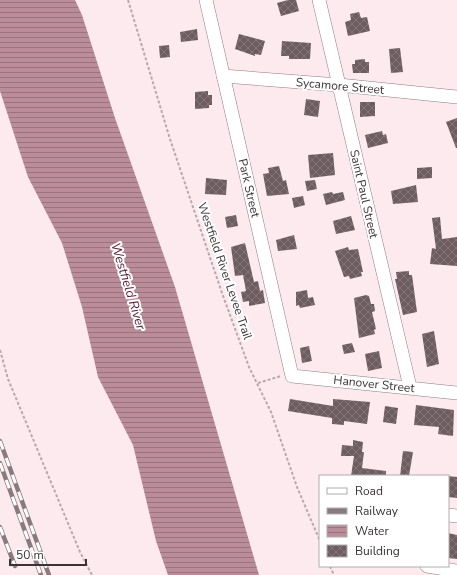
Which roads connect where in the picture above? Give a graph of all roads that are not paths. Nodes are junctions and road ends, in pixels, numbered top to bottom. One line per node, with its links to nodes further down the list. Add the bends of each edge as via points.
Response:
1 (206, 0): 3 (street, Park Street)
2 (319, 0): 4 (street, Saint Paul Street)
3 (223, 76): 4 (street, Sycamore Street); 6 (street, Park Street)
4 (339, 84): 5 (street, Sycamore Street); 7 (street, Saint Paul Street)
5 (457, 98)
6 (292, 376): 7 (street, Hanover Street)
7 (410, 387): 8 (street, Hanover Street)
8 (457, 393)
9 (433, 567): 10 (street)
10 (457, 571)

